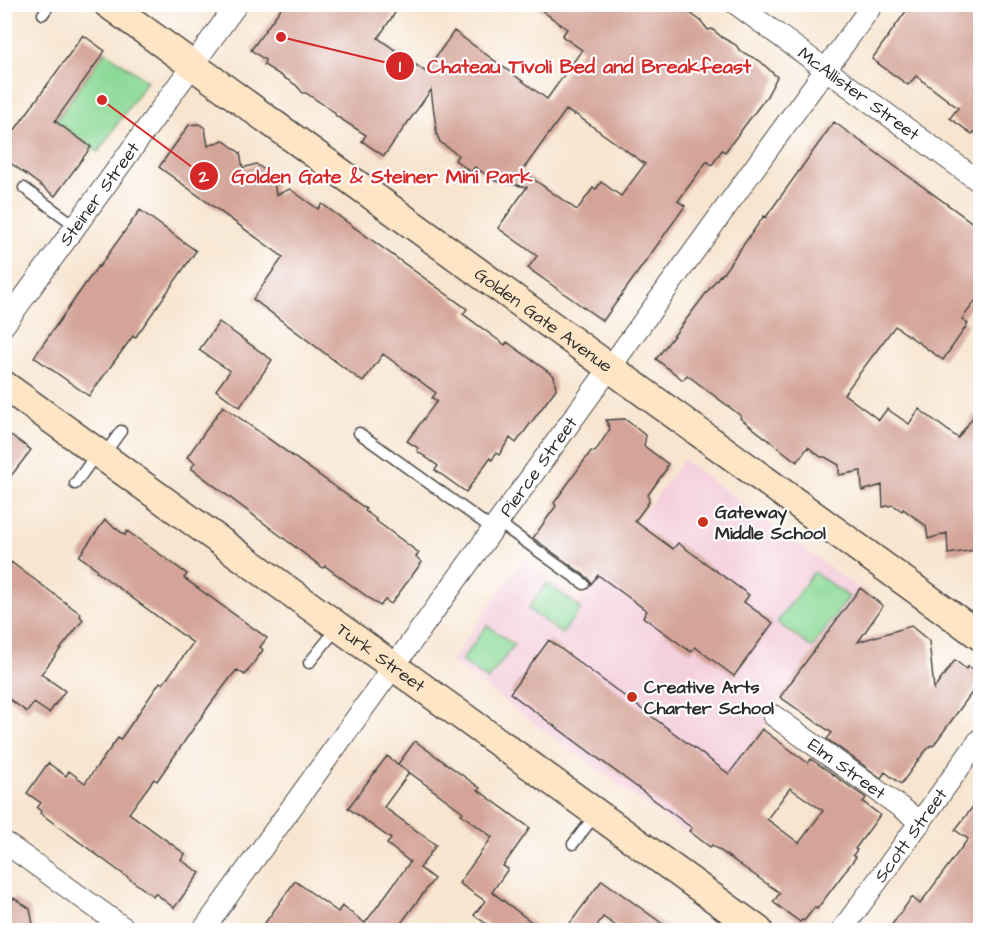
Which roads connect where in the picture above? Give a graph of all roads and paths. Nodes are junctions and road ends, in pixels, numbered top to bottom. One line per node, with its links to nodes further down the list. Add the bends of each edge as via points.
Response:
1 (108, 4): 5 (main road, Golden Gate Avenue)
2 (237, 4): 5 (street, Steiner Street)
3 (736, 4): 6 (street, McAllister Street)
4 (873, 4): 6 (street, Pierce Street)
5 (193, 65): 9 (street, Steiner Street); 11 (main road, Golden Gate Avenue)
6 (827, 70): 7 (street, McAllister Street); 11 (street, Pierce Street)
7 (981, 182)
8 (24, 188): 9 (lane)
9 (76, 226): 10 (street, Steiner Street)
10 (4, 326)
11 (611, 368): 17 (street, Pierce Street); 20 (main road, Golden Gate Avenue)
12 (4, 386): 15 (main road, Turk Street)
13 (121, 431): 15 (lane)
14 (359, 433): 17 (lane)
15 (100, 454): 16 (lane); 19 (main road, Turk Street)
16 (75, 484)
17 (496, 526): 18 (lane); 22 (street, Pierce Street)
18 (584, 584)
19 (338, 627): 21 (lane); 22 (main road, Turk Street)
20 (981, 636)
21 (309, 663)
22 (394, 667): 25 (main road, Turk Street); 30 (street, Pierce Street)
23 (774, 716): 26 (street, Elm Street)
24 (981, 739): 26 (street, Scott Street)
25 (597, 814): 28 (lane); 31 (main road, Turk Street)
26 (921, 822): 32 (street, Scott Street)
27 (4, 842): 29 (street)
28 (573, 844)
29 (127, 930)
30 (203, 930)
31 (758, 930)
32 (842, 930)

